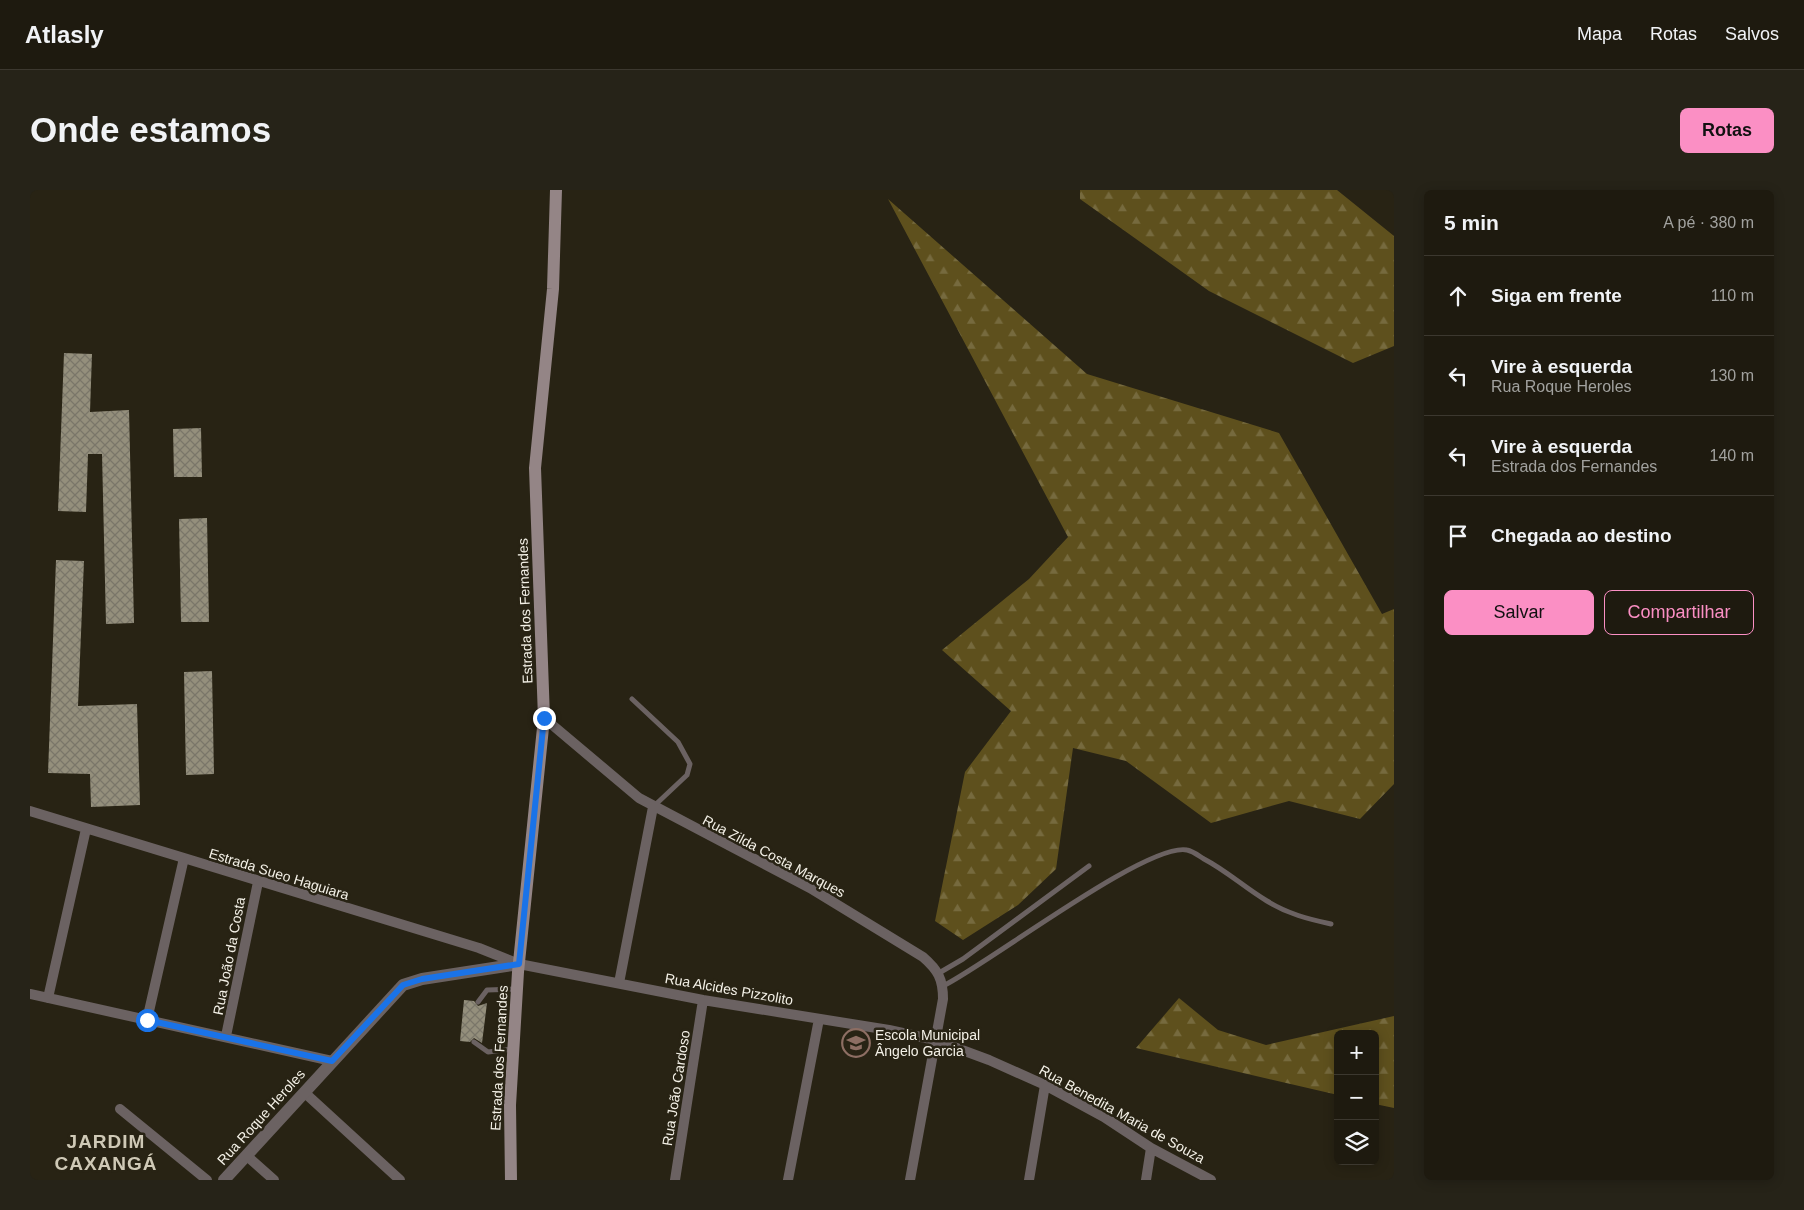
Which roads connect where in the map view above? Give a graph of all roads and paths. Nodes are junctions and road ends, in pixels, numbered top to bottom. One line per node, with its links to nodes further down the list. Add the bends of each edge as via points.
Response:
1 (556, 190): 3 (main road, Estrada dos Fernandes, via 553,289 535,468)
2 (632, 699): 4 (lane, via 678,742 690,764 687,775)
3 (544, 718): 4 (street, Rua Zilda Costa Marques); 11 (main road, Estrada dos Fernandes)
4 (654, 807): 12 (street, Rua Zilda Costa Marques, via 810,888 923,957); 13 (street)
5 (30, 811): 6 (street, Estrada Sueo Haguiara)
6 (86, 829): 7 (street, Estrada Sueo Haguiara); 17 (street)
7 (184, 858): 9 (street, Estrada Sueo Haguiara); 21 (street)
8 (1089, 866): 12 (lane)
9 (258, 882): 11 (street, Estrada Sueo Haguiara, via 479,948); 22 (street, Rua João da Costa)
10 (1331, 924): 14 (lane, via 1300,918 1267,901 1226,870 1187,850 1171,851 1132,868)
11 (519, 964): 13 (street, Rua Alcides Pizzolito); 15 (main road, Estrada dos Fernandes); 26 (street, Rua Roque Heroles, via 422,979 403,985)
12 (939, 973): 14 (street, Rua Zilda Costa Marques)
13 (619, 983): 18 (street, Rua Alcides Pizzolito)
14 (943, 986): 23 (street, Rua Zilda Costa Marques)
15 (517, 989): 19 (lane, via 487,990); 25 (main road, Estrada dos Fernandes)
16 (30, 994): 17 (street)
17 (48, 998): 21 (street)
18 (703, 1000): 20 (street, Rua Alcides Pizzolito); 37 (street, Rua João Cardoso)
19 (478, 1002)
20 (819, 1019): 23 (street, Rua Alcides Pizzolito); 38 (street)
21 (147, 1020): 22 (street)
22 (226, 1036): 26 (street)
23 (935, 1040): 27 (street, Rua Benedita Maria de Souza); 39 (street, Rua Zilda Costa Marques)
24 (474, 1042): 25 (lane, via 488,1052)
25 (513, 1049): 36 (main road, Estrada dos Fernandes)
26 (332, 1061): 28 (street, Rua Roque Heroles)
27 (1045, 1085): 30 (street, Rua Benedita Maria de Souza, via 1104,1117); 40 (street)
28 (305, 1093): 31 (street, Rua Roque Heroles); 35 (street)
29 (120, 1110): 32 (street)
30 (1151, 1148): 41 (street); 42 (street, Rua Benedita Maria de Souza)
31 (247, 1156): 33 (street, Rua Roque Heroles); 34 (street)
32 (207, 1180)
33 (224, 1180)
34 (274, 1180)
35 (400, 1180)
36 (511, 1180)
37 (675, 1180)
38 (788, 1180)
39 (910, 1180)
40 (1029, 1180)
41 (1146, 1180)
42 (1211, 1180)

